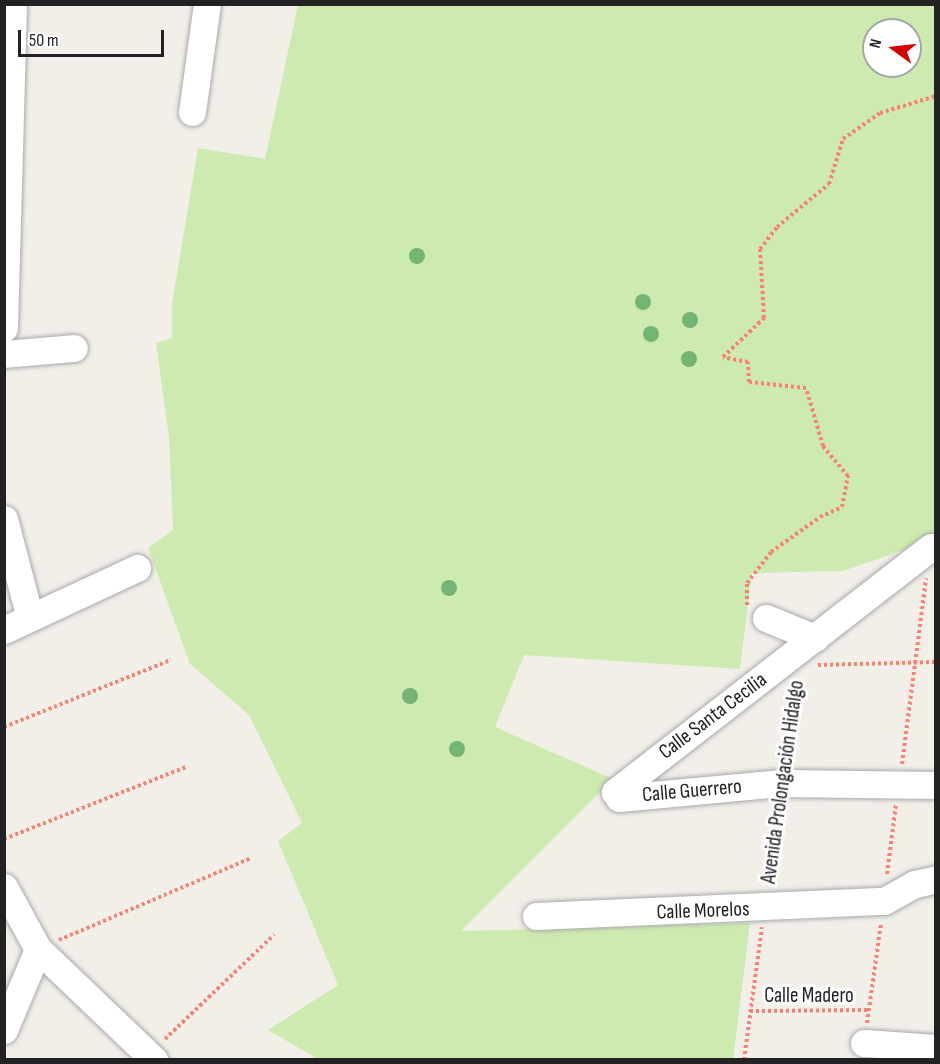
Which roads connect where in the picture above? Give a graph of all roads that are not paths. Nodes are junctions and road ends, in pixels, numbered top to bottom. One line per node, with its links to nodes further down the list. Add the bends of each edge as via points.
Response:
1 (14, 4): 3 (street)
2 (207, 4): 4 (street)
3 (7, 84): 5 (street)
4 (192, 112)
5 (4, 328)
6 (74, 348): 7 (street)
7 (4, 354)
8 (4, 519): 11 (street)
9 (930, 547): 14 (street, Avenida Prolongación Hidalgo)
10 (137, 568): 11 (street)
11 (30, 618): 13 (street)
12 (766, 618): 14 (street)
13 (4, 630)
14 (815, 638): 15 (street, Avenida Prolongación Hidalgo)
15 (793, 663): 17 (street, Calle Santa Cecilia, via 617,789)
16 (925, 784): 17 (street, Calle Guerrero, via 782,783 619,798)
17 (615, 795)
18 (936, 879): 20 (street, Calle Morelos, via 915,884 884,901)
19 (4, 887): 21 (street)
20 (537, 916)
21 (38, 949): 22 (street); 25 (street)
22 (4, 1030)
23 (864, 1043): 24 (street)
24 (936, 1048)
25 (152, 1057)

